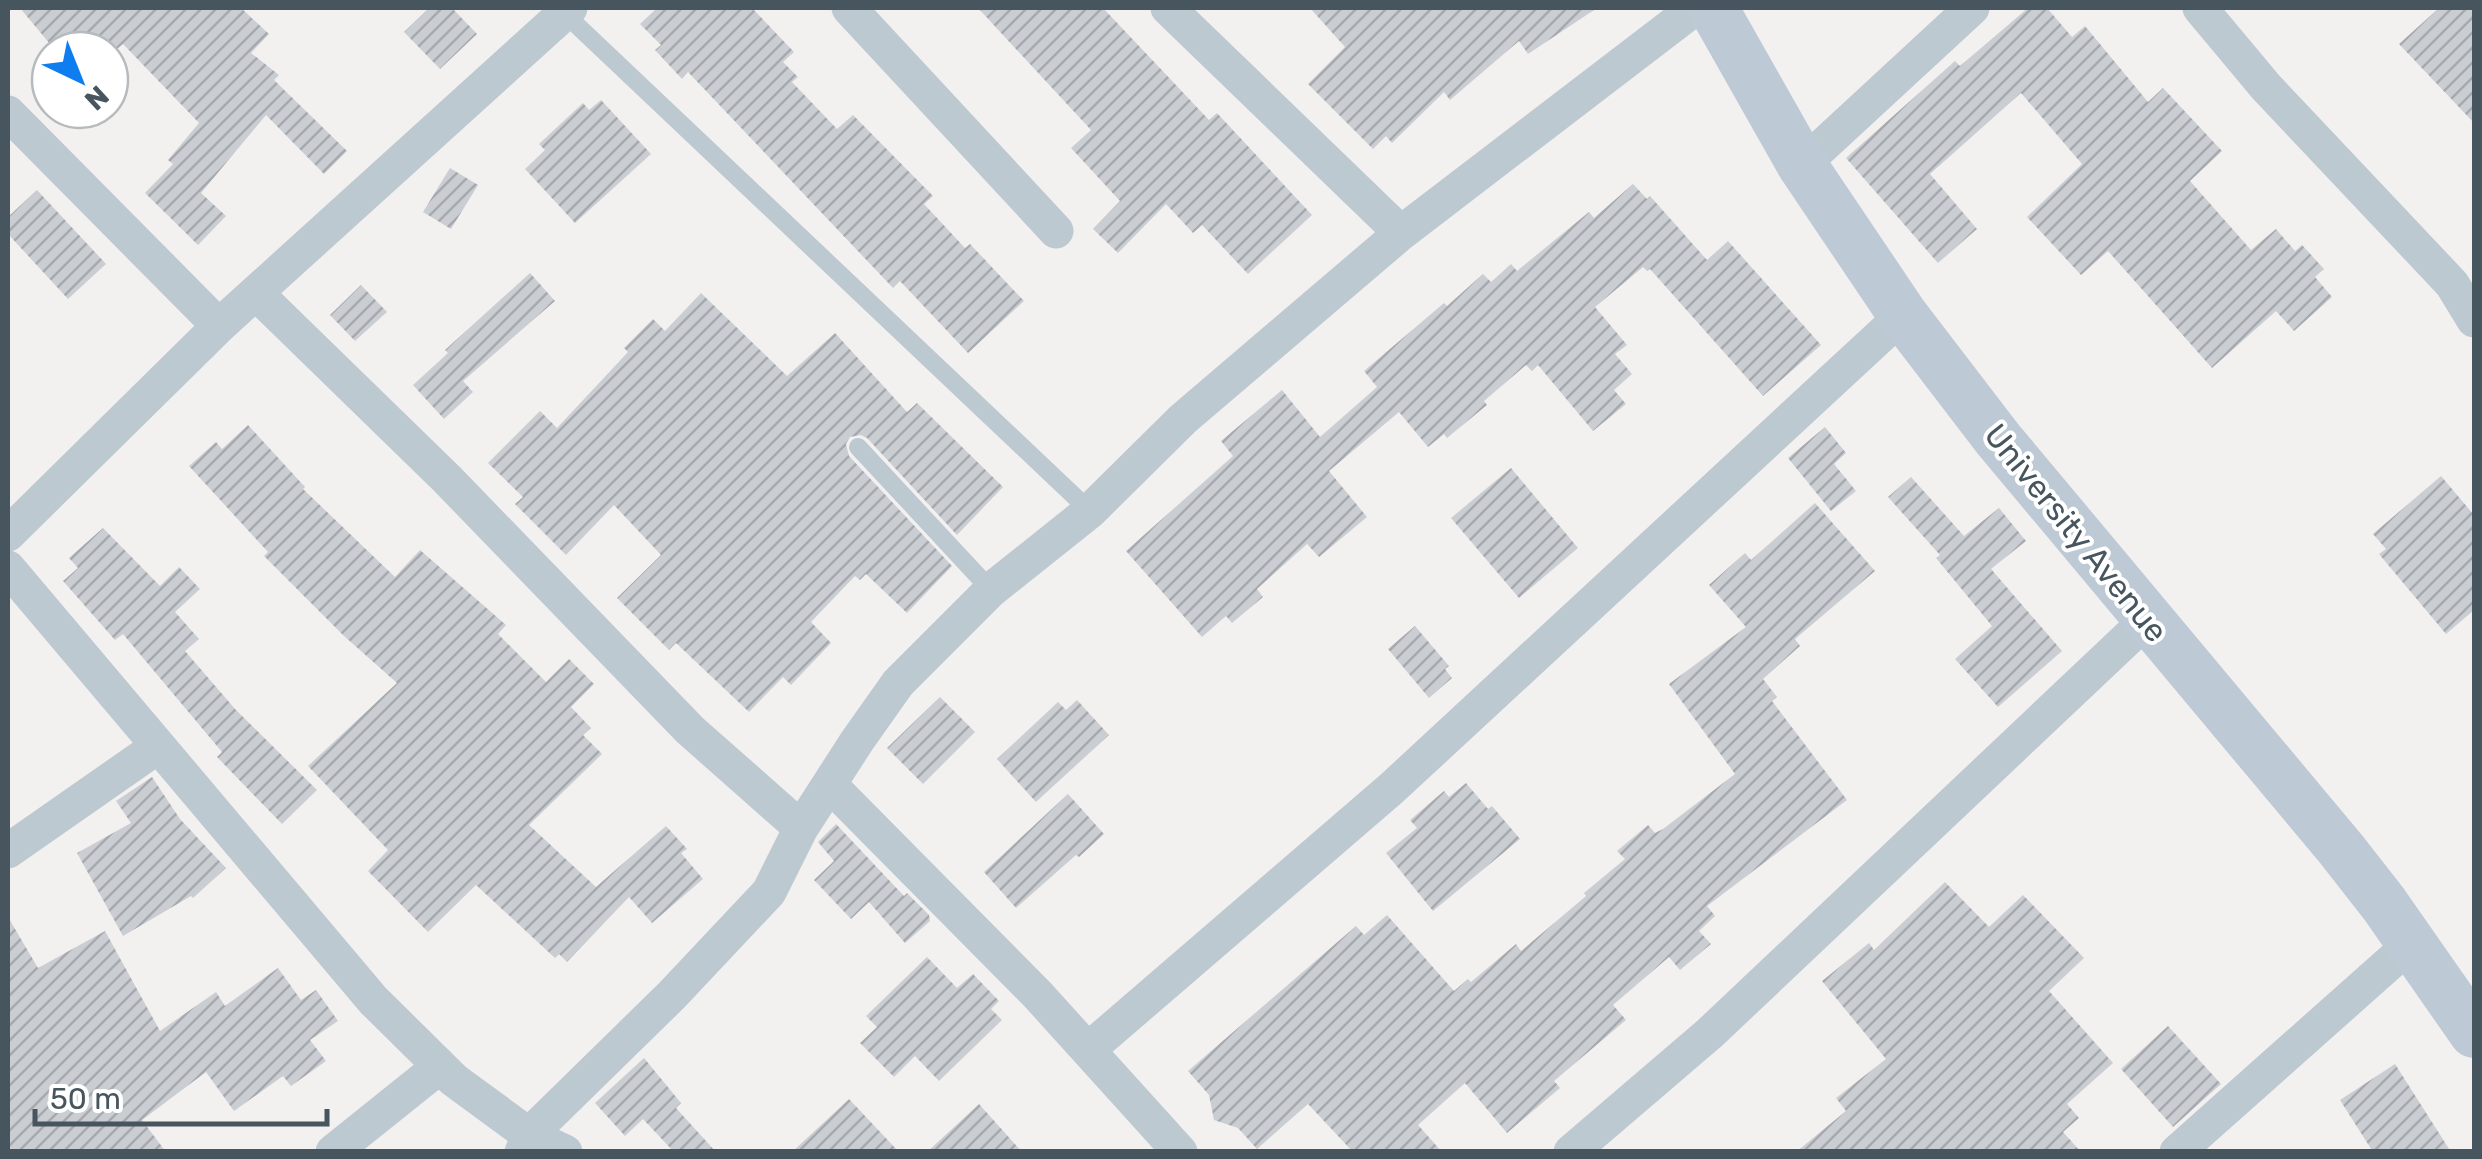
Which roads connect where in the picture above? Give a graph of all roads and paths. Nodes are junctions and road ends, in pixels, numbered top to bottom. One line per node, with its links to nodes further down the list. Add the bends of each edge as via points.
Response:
1 (849, 8): 10 (street)
2 (1168, 8): 11 (street)
3 (1694, 8): 11 (street)
4 (1713, 8): 9 (street, University Avenue)
5 (1972, 8): 9 (street)
6 (2200, 8): 14 (street, via 2452,284)
7 (567, 10): 12 (street); 17 (lane)
8 (8, 112): 15 (street)
9 (1802, 165): 13 (street, University Avenue)
10 (1056, 231)
11 (1401, 233): 17 (street, via 1183,419)
12 (257, 294): 15 (street); 24 (street, via 690,730)
13 (1903, 315): 21 (street, University Avenue); 28 (street, via 1392,788)
14 (2474, 320)
15 (219, 326): 18 (street)
16 (858, 447): 20 (lane)
17 (1090, 511): 20 (street)
18 (8, 534)
19 (8, 568): 22 (street)
20 (991, 590): 23 (street, via 898,683)
21 (2147, 620): 26 (street, University Avenue); 34 (street, via 1710,1033)
22 (157, 748): 25 (street); 29 (street)
23 (831, 786): 24 (street); 28 (street)
24 (802, 828): 30 (street, via 769,892)
25 (8, 851)
26 (2412, 942): 27 (street, University Avenue); 35 (street)
27 (2474, 1033)
28 (1089, 1049): 33 (street)
29 (438, 1067): 30 (street); 31 (street)
30 (526, 1144): 32 (street)
31 (333, 1152)
32 (565, 1152)
33 (1180, 1152)
34 (1571, 1152)
35 (2177, 1152)

